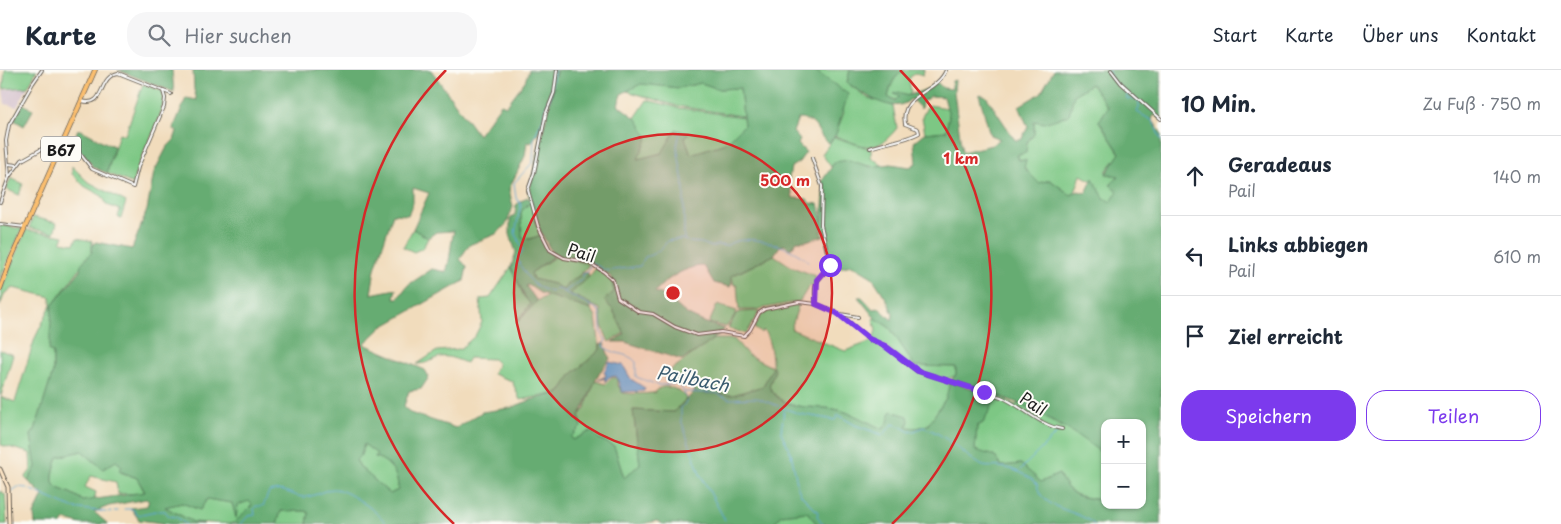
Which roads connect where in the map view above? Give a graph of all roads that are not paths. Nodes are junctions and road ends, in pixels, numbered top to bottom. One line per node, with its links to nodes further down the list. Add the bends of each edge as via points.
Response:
1 (42, 70): 13 (street, via 9,125 6,141)
2 (95, 70): 8 (main road, B67)
3 (558, 70): 20 (street, Pail, via 528,190 538,226 552,252 583,261 611,277 618,298 639,312 653,314 675,328 697,335 721,332 744,336 765,309 799,302)
4 (946, 70): 11 (street, via 935,85 916,96 907,107 905,124 918,129 918,134)
5 (1111, 70): 9 (street)
6 (163, 91): 7 (street); 8 (street, via 116,73 106,81 96,101); 10 (street, via 166,98 164,107 138,167 133,187 92,169 80,152)
7 (171, 94)
8 (82, 101): 10 (main road, B67)
9 (1161, 119)
10 (61, 148): 14 (street, via 48,144); 18 (main road, B67)
11 (870, 148)
12 (812, 158): 20 (street, via 822,186 821,225 830,265 817,280)
13 (8, 164): 14 (street); 15 (street)
14 (17, 165): 15 (street)
15 (9, 177): 16 (street)
16 (0, 202)
17 (0, 224): 18 (street)
18 (25, 228): 19 (main road, B67)
19 (0, 287)
20 (816, 304): 21 (street, Pail)
21 (838, 313): 22 (street, Pail); 23 (street, Pail, via 869,339 885,346 918,371 1001,397 1049,426)
22 (858, 317)
23 (1062, 429)
24 (0, 469): 25 (main road, via 8,487)
25 (9, 524)

